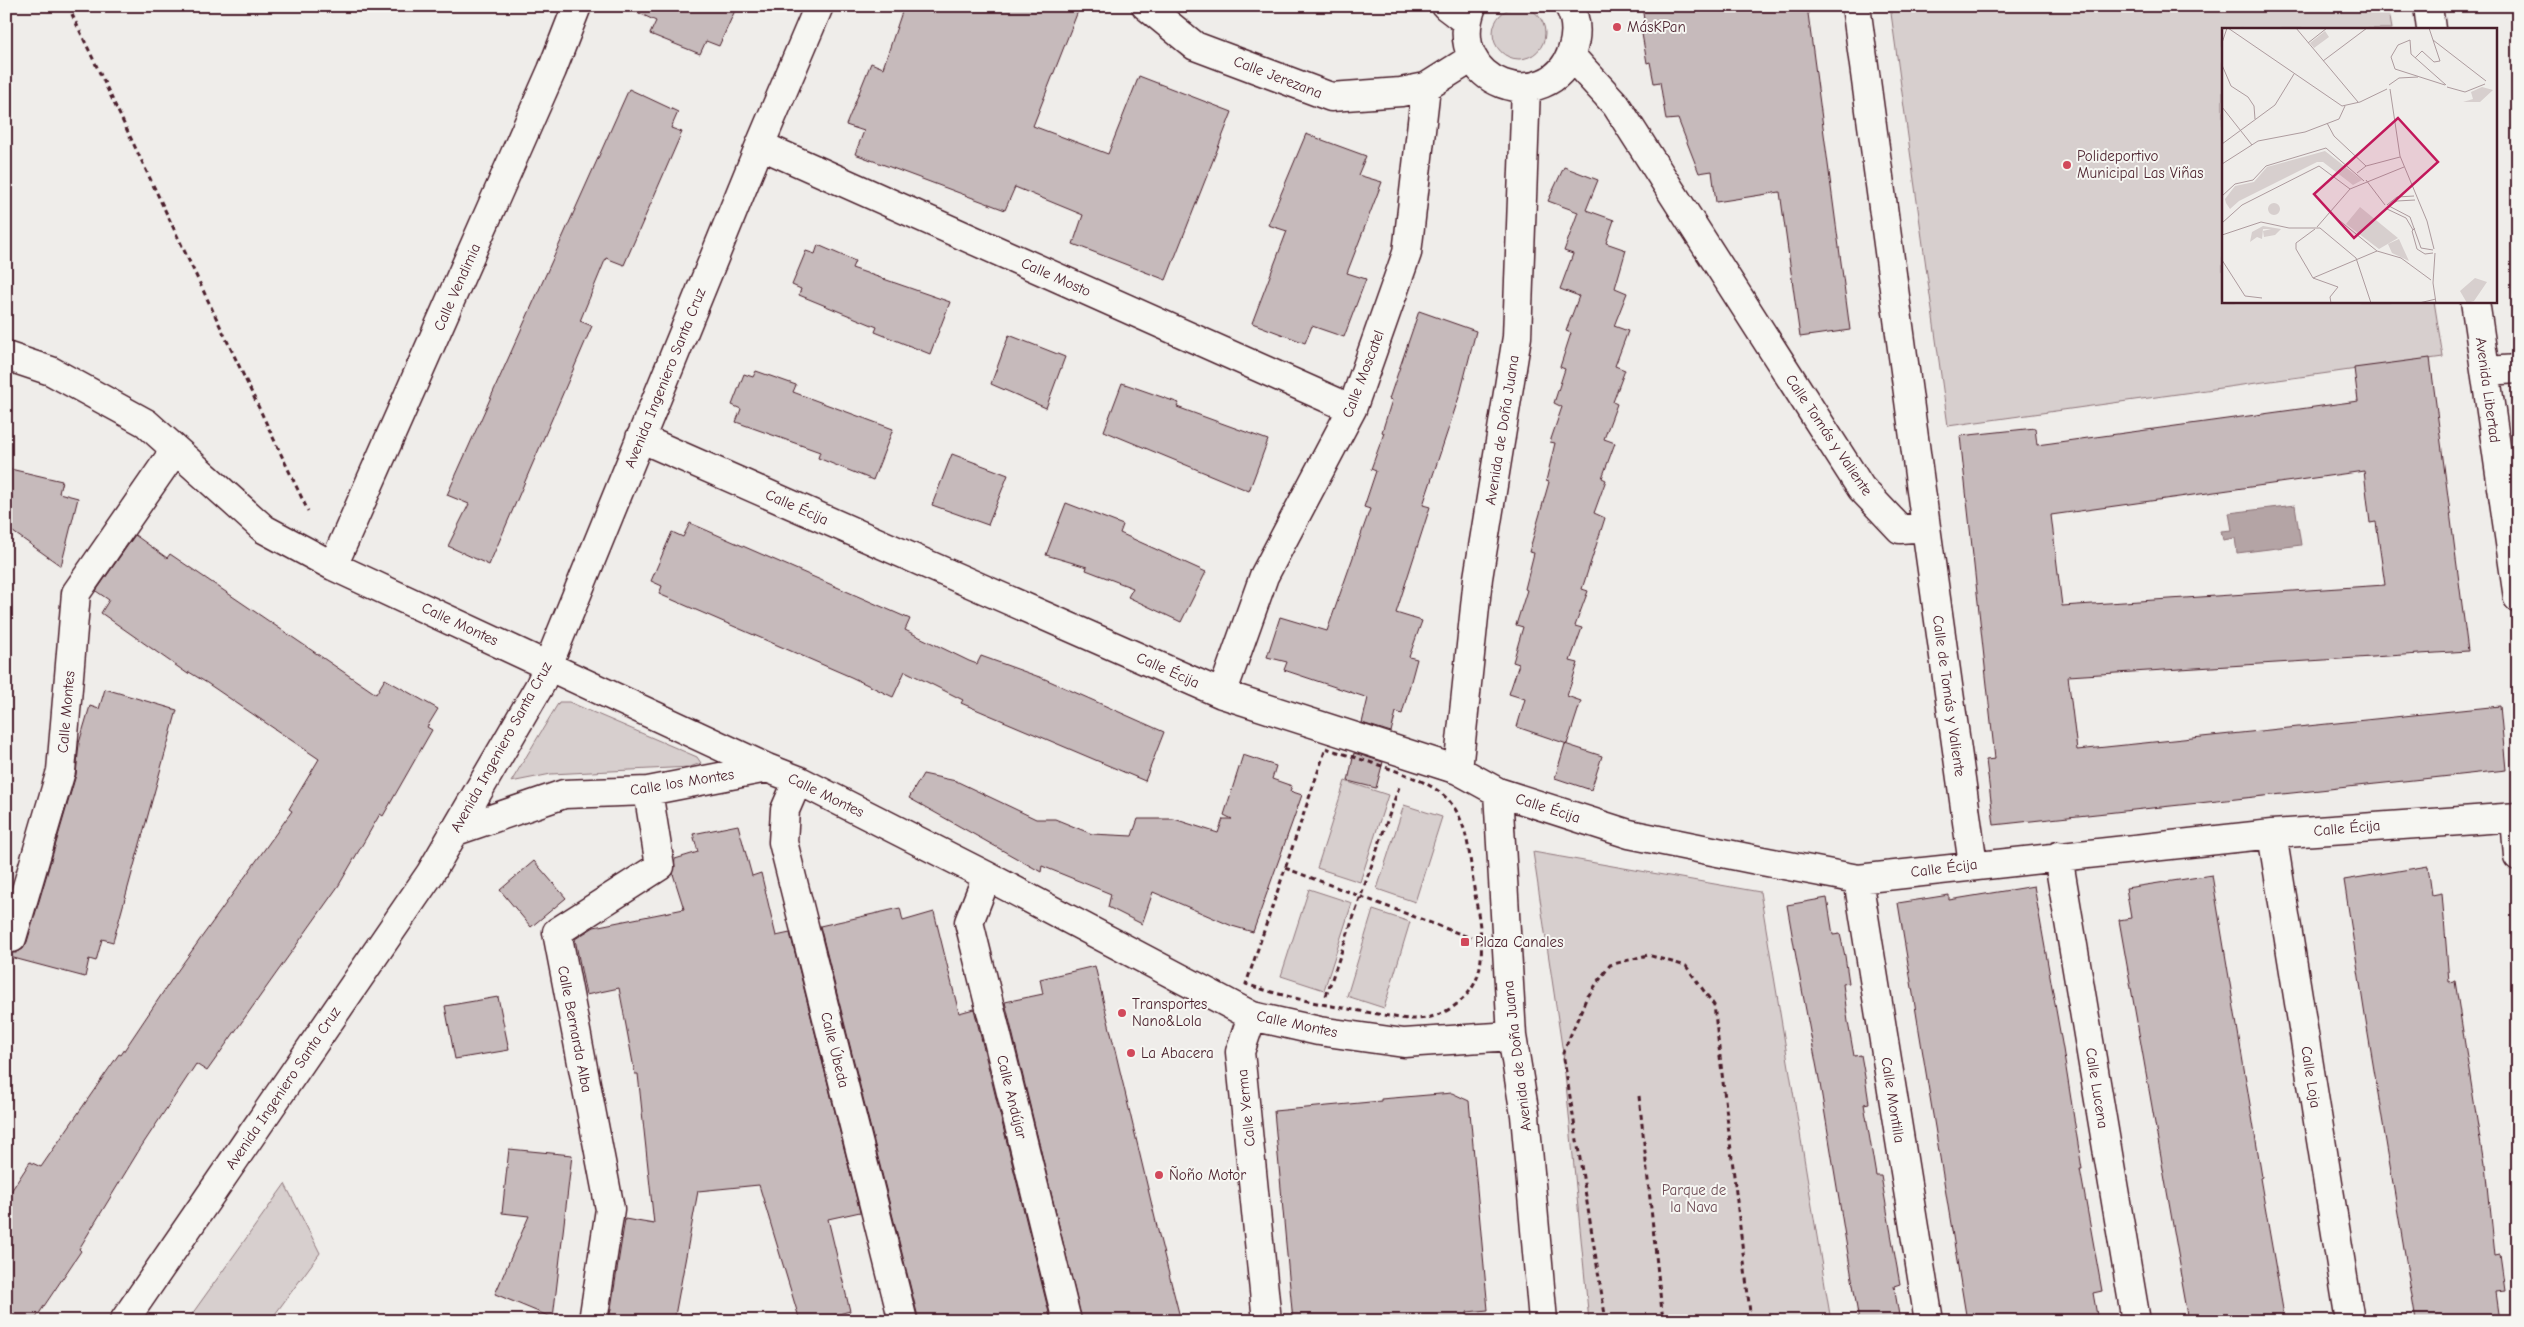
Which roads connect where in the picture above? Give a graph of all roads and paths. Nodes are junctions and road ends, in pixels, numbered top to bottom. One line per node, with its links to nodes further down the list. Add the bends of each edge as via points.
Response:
1 (68, 6): 23 (path, via 316,527)
2 (577, 6): 24 (street, Calle Vendimia, via 552,70)
3 (819, 6): 14 (street, Avenida Ingeniero Santa Cruz)
4 (1146, 6): 12 (street, Calle Jerezana, via 1195,46 1331,97)
5 (1856, 6): 22 (street)
6 (2428, 6): 9 (street)
7 (1573, 8): 10 (street, via 1576,27)
8 (1466, 10): 11 (street, via 1466,40)
9 (2432, 28)
10 (1571, 56): 13 (street, via 1560,72 1544,83); 22 (street, Calle Tomás y Valiente, via 1616,105 1862,488 1900,529)
11 (1472, 58): 12 (street); 13 (street, via 1494,81)
12 (1426, 87): 19 (street, Calle Moscatel, via 1407,253)
13 (1526, 88): 29 (street, Avenida de Doña Juana, via 1517,337 1478,578)
14 (760, 145): 19 (street, Calle Mosto); 20 (street, Avenida Ingeniero Santa Cruz)
15 (2474, 302): 18 (street, Avenida Libertad)
16 (6, 356): 21 (street, Calle Montes, via 51,372 137,418)
17 (2518, 369): 18 (street)
18 (2486, 371): 25 (street, Avenida Libertad)
19 (1352, 408): 27 (street, Calle Moscatel, via 1264,576)
20 (640, 438): 26 (street, Avenida Ingeniero Santa Cruz); 27 (street, Calle Écija)
21 (175, 450): 23 (street, Calle Montes, via 264,529); 44 (street, Calle Montes, via 76,592 61,771)
22 (1926, 527): 39 (street, Calle de Tomás y Valiente)
23 (307, 551): 24 (street, Calle Montes)
24 (333, 566): 26 (street, Calle Montes)
25 (2518, 598)
26 (548, 664): 28 (street, Calle Montes); 35 (street, Avenida Ingeniero Santa Cruz, via 540,685)
27 (1222, 694): 29 (street, Calle Écija)
28 (767, 768): 30 (street, Calle Montes); 32 (street, Calle los Montes)
29 (1458, 770): 33 (street, Calle Écija)
30 (798, 780): 41 (street, Calle Montes); 52 (street, Calle Úbeda, via 785,810 783,842)
31 (1400, 784): 43 (path)
32 (648, 792): 35 (street, Calle los Montes, via 564,794); 51 (street, Calle Bernarda Alba, via 660,866 557,932 610,1209)
33 (1498, 792): 42 (street, Calle Écija, via 1629,834); 48 (street, Avenida de Doña Juana)
34 (2516, 817): 36 (street, Calle Écija); 38 (street)
35 (453, 832): 50 (street, Avenida Ingeniero Santa Cruz, via 430,874)
36 (2272, 834): 37 (street, Calle Écija); 61 (street, Calle Loja)
37 (2058, 856): 39 (street, Calle Écija); 60 (street, Calle Lucena)
38 (2518, 856)
39 (1973, 865): 42 (street, Calle Écija)
40 (1285, 868): 43 (path); 45 (path, via 1326,748 1430,784 1454,806 1463,823); 46 (path, via 1246,984)
41 (987, 876): 47 (street, Calle Montes); 53 (street, Calle Andújar, via 969,922)
42 (1858, 879): 59 (street, Calle Montilla)
43 (1361, 896): 45 (path); 46 (path)
44 (12, 938)
45 (1480, 942): 46 (path, via 1482,959 1478,977 1469,992 1448,1010 1413,1020)
46 (1323, 1005)
47 (1252, 1016): 48 (street, Calle Montes, via 1319,1031 1404,1042); 54 (street, Calle Yerma, via 1240,1052)
48 (1512, 1036): 55 (street, Avenida de Doña Juana, via 1524,1115)
49 (1639, 1096): 57 (path)
50 (124, 1321)
51 (593, 1321)
52 (903, 1321)
53 (1067, 1321)
54 (1267, 1321)
55 (1543, 1321)
56 (1606, 1321): 58 (path, via 1563,1053 1586,999 1610,965 1648,955 1686,966 1714,1005)
57 (1663, 1321)
58 (1751, 1321)
59 (1929, 1321)
60 (2136, 1321)
61 (2350, 1321)

